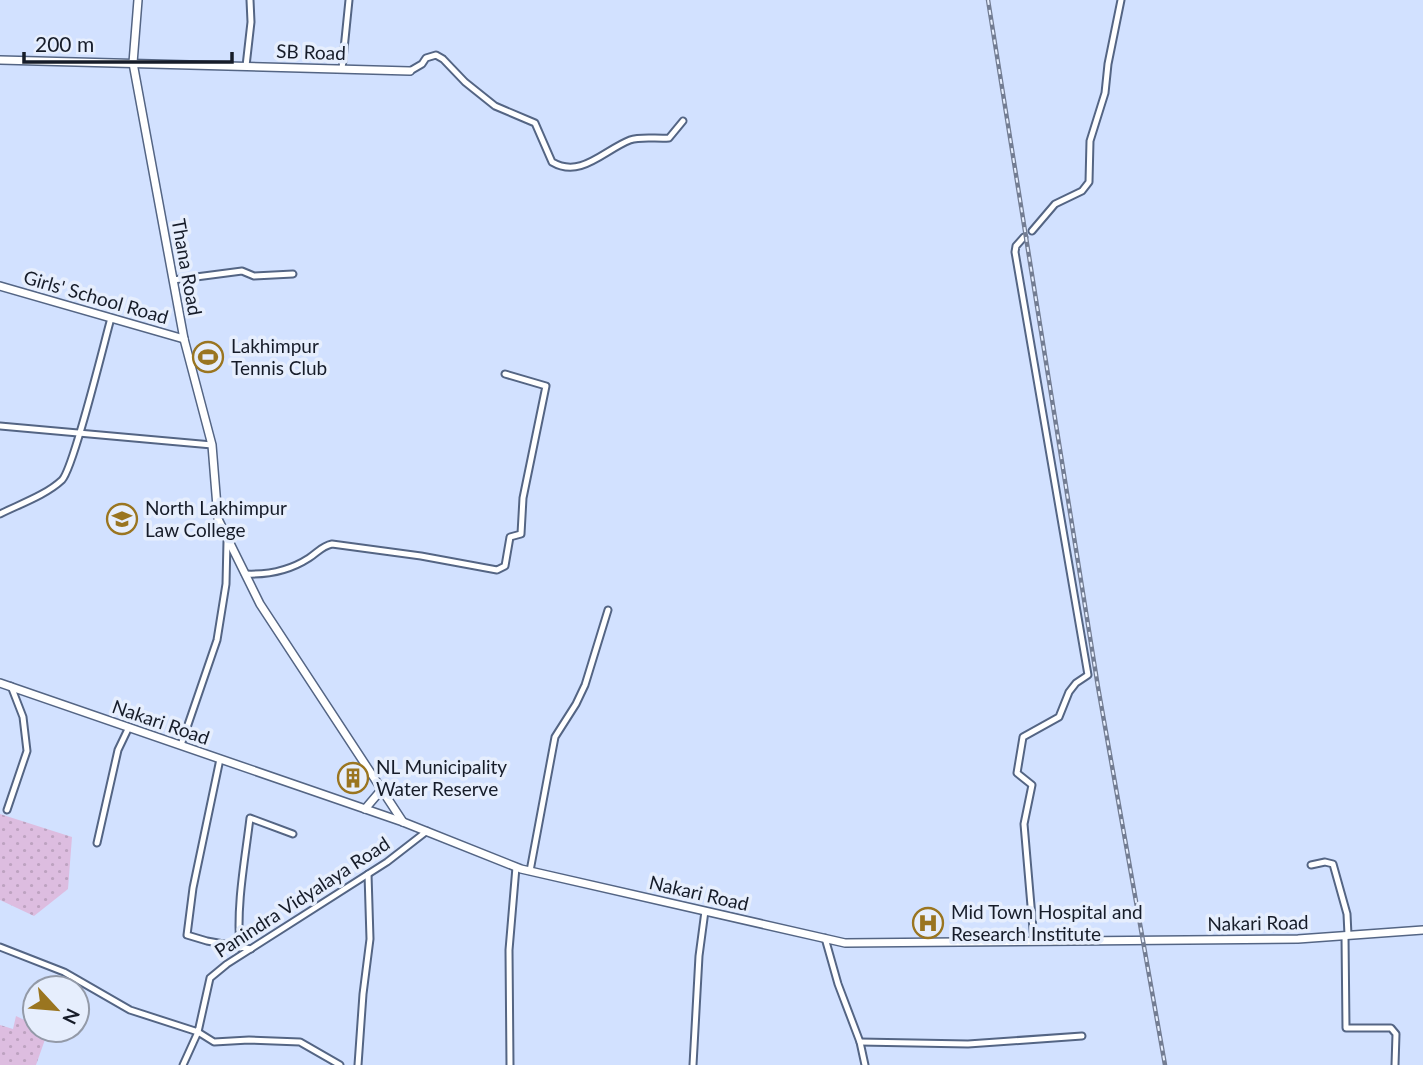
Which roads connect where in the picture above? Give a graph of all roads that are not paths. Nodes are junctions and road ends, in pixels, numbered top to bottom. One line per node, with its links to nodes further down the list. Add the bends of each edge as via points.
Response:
1 (138, 0): 6 (street, Thana Road)
2 (250, 0): 7 (street)
3 (349, 0): 8 (street)
4 (1121, 0): 11 (street, via 1105,93 1090,141 1089,182 1082,191 1055,204)
5 (0, 60): 6 (street, SB Road)
6 (133, 63): 7 (street, SB Road); 14 (street, Thana Road)
7 (246, 66): 8 (street, SB Road)
8 (342, 69): 9 (street, SB Road)
9 (411, 71): 10 (street, via 431,55 443,59 495,106 535,123 552,162 565,167 588,164 633,139 669,138)
10 (683, 121)
11 (1032, 231)
12 (1024, 237): 46 (street, via 1015,252 1088,675 1069,692 1059,717 1026,734 1021,745 1017,773 1032,785 1024,824)
13 (293, 274): 14 (street, via 254,276 242,271)
14 (173, 280): 17 (street, Thana Road)
15 (0, 286): 16 (street, Girls' School Road)
16 (111, 318): 17 (street, Girls' School Road); 20 (street)
17 (184, 339): 21 (street, Thana Road)
18 (505, 374): 24 (street, via 547,386 523,498 521,534 510,537 505,566 498,570 332,544 279,572)
19 (0, 426): 20 (street)
20 (79, 434): 21 (street); 22 (street, via 63,479)
21 (212, 446): 23 (street, Thana Road, via 218,519)
22 (0, 514)
23 (227, 538): 24 (street, Thana Road); 29 (street, via 217,640)
24 (245, 573): 31 (street, Thana Road, via 260,604)
25 (608, 610): 40 (street, via 584,685 555,737)
26 (0, 683): 27 (street, Nakari Road)
27 (10, 686): 28 (street, Nakari Road); 33 (street, via 23,717 27,751)
28 (129, 727): 29 (street, Nakari Road); 37 (street, via 118,750)
29 (181, 745): 30 (street, Nakari Road)
30 (220, 759): 32 (street, Nakari Road); 48 (street, via 187,934)
31 (382, 789): 32 (street); 34 (street, Thana Road)
32 (365, 809): 34 (street, Nakari Road)
33 (7, 810)
34 (403, 822): 35 (street, Nakari Road)
35 (427, 831): 39 (street, Nakari Road); 41 (street, Panindra Vidyalaya Road)
36 (293, 834): 48 (street, via 250,818)
37 (97, 842)
38 (1311, 865): 44 (street, via 1333,864 1347,914)
39 (516, 866): 40 (street, Nakari Road); 59 (street, via 509,950)
40 (530, 870): 42 (street, Nakari Road)
41 (368, 874): 49 (street, Panindra Vidyalaya Road); 58 (street, via 370,939)
42 (705, 911): 45 (street, Nakari Road); 60 (street)
43 (1423, 930): 44 (street, Nakari Road)
44 (1346, 936): 46 (street, Nakari Road); 62 (street, via 1346,1028 1391,1028 1396,1034)
45 (825, 938): 46 (street, Nakari Road, via 845,943); 53 (street)
46 (1034, 941)
47 (0, 947): 51 (street, via 64,972 130,1010)
48 (240, 947): 49 (street); 50 (street)
49 (251, 948): 50 (street, Panindra Vidyalaya Road)
50 (242, 954): 51 (street, Panindra Vidyalaya Road, via 210,978)
51 (198, 1032): 54 (street, via 214,1042 300,1042); 55 (street, Panindra Vidyalaya Road)
52 (1082, 1036): 53 (street, via 968,1044)
53 (860, 1042): 61 (street)
54 (326, 1058): 56 (street); 57 (street)
55 (183, 1065)
56 (330, 1065)
57 (340, 1065)
58 (358, 1065)
59 (510, 1065)
60 (693, 1065)
61 (865, 1065)
62 (1395, 1065)

